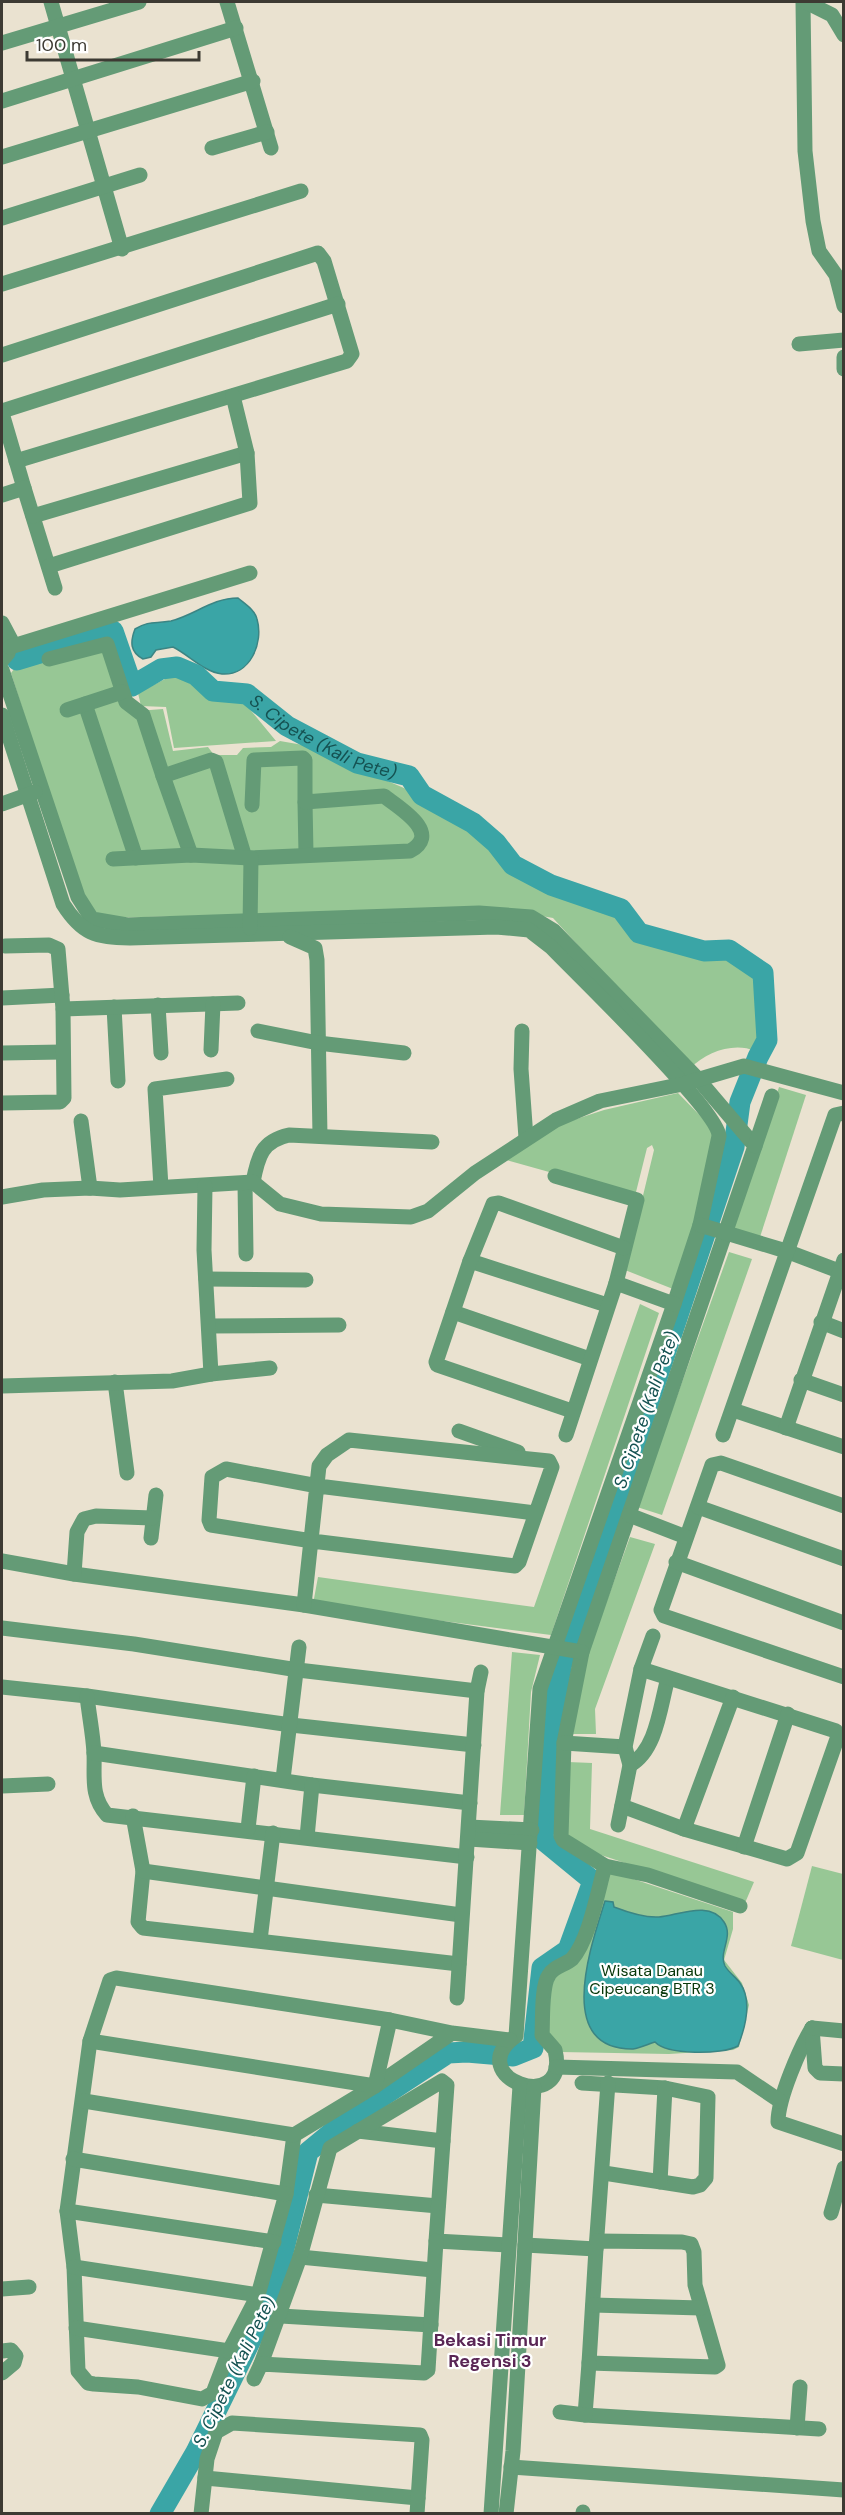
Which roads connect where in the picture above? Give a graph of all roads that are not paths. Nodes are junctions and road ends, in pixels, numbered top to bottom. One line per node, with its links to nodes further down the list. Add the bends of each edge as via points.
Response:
1 (51, 2): 5 (street)
2 (139, 2): 5 (street)
3 (227, 2): 6 (street)
4 (805, 2): 7 (street, via 832,15); 24 (street, via 805,151 813,221 819,251 836,275)
5 (58, 26): 8 (street); 9 (street)
6 (236, 28): 9 (street); 10 (street)
7 (843, 35)
8 (2, 43)
9 (72, 79): 11 (street); 12 (street)
10 (253, 81): 12 (street); 13 (street)
11 (2, 100)
12 (89, 132): 16 (street); 18 (street)
13 (267, 132): 14 (street); 15 (street)
14 (271, 147)
15 (212, 148)
16 (2, 158)
17 (140, 175): 18 (street)
18 (103, 186): 20 (street); 21 (street)
19 (301, 191): 21 (street)
20 (2, 218)
21 (122, 249): 22 (street)
22 (2, 284)
23 (338, 304): 27 (street, via 318,253); 30 (street, via 352,354 347,361); 31 (street)
24 (843, 306)
25 (843, 340): 26 (street)
26 (799, 344)
27 (2, 355)
28 (843, 357): 29 (street)
29 (843, 369)
30 (233, 396): 32 (street); 33 (street)
31 (2, 412): 33 (street)
32 (247, 453): 36 (street); 37 (street, via 251,501 247,505)
33 (16, 461): 34 (street)
34 (24, 488): 35 (street); 36 (street)
35 (2, 495)
36 (33, 516): 37 (street)
37 (49, 566): 39 (street)
38 (250, 573): 41 (street)
39 (56, 588)
40 (2, 623): 41 (street, via 10,634)
41 (10, 647): 43 (street)
42 (49, 658): 45 (street, via 107,644)
43 (2, 660)
44 (2, 670): 50 (street)
45 (122, 692): 46 (street); 49 (street, via 129,706 143,715)
46 (85, 704): 47 (street); 56 (street)
47 (67, 710)
48 (2, 715): 50 (street)
49 (164, 776): 55 (street); 57 (street, via 204,760 216,762)
50 (33, 792): 52 (street); 60 (street, via 63,904 81,928 108,938)
51 (305, 802): 53 (street, via 306,760 280,758 252,762); 54 (street); 54 (street, via 384,796 417,821 422,836 410,851)
52 (2, 804)
53 (252, 805)
54 (306, 854): 57 (street)
55 (191, 855): 56 (street); 57 (street)
56 (136, 858): 58 (street)
57 (248, 858): 60 (street)
58 (113, 859)
59 (496, 920): 60 (street); 61 (street); 78 (street, via 531,917 554,931); 80 (street, via 529,930 550,946)
60 (250, 928): 61 (street)
61 (281, 934): 71 (street, via 315,948)
62 (3, 942): 64 (street, via 55,946)
63 (2, 998): 64 (street)
64 (63, 1002): 68 (street); 73 (street)
65 (238, 1003): 66 (street)
66 (213, 1004): 67 (street); 72 (street)
67 (158, 1005): 68 (street); 75 (street)
68 (114, 1007): 79 (street)
69 (258, 1031): 71 (street)
70 (522, 1031): 87 (street)
71 (318, 1043): 76 (street); 86 (street)
72 (211, 1050)
73 (63, 1052): 74 (street); 83 (street, via 63,1100)
74 (2, 1053)
75 (161, 1053)
76 (404, 1053)
77 (227, 1079): 93 (street, via 155,1089)
78 (698, 1079): 80 (street); 81 (street, via 744,1065); 88 (street)
79 (118, 1081)
80 (683, 1084): 87 (street, via 579,1108); 96 (street, via 719,1130)
81 (843, 1093)
82 (772, 1096): 88 (street)
83 (2, 1103)
84 (843, 1113): 98 (street, via 835,1115)
85 (81, 1120): 94 (street)
86 (320, 1136): 89 (street); 91 (street, via 290,1135 268,1143)
87 (526, 1138): 91 (street, via 428,1211 411,1217 321,1214 280,1204)
88 (750, 1140): 96 (street)
89 (432, 1142)
90 (555, 1176): 97 (street, via 637,1200)
91 (249, 1182): 92 (street); 99 (street)
92 (205, 1186): 93 (street); 102 (street)
93 (161, 1187): 94 (street)
94 (90, 1188): 95 (street)
95 (2, 1197)
96 (712, 1230): 98 (street); 105 (street); 133 (street)
97 (624, 1248): 100 (street, via 499,1203 490,1207); 104 (street)
98 (786, 1251): 101 (street); 119 (street)
99 (246, 1254)
100 (470, 1262): 106 (street); 107 (street)
101 (842, 1268): 108 (street)
102 (206, 1279): 103 (street); 110 (street)
103 (306, 1280)
104 (616, 1283): 105 (street); 106 (street)
105 (674, 1304): 146 (street)
106 (607, 1305): 112 (street)
107 (453, 1312): 112 (street); 120 (street, via 437,1365)
108 (821, 1322): 111 (street); 115 (street)
109 (339, 1325): 110 (street)
110 (209, 1326): 114 (street)
111 (843, 1331)
112 (590, 1359): 120 (street)
113 (270, 1368): 114 (street)
114 (211, 1374): 116 (street, via 172,1381)
115 (801, 1380): 118 (street); 121 (street)
116 (115, 1382): 117 (street); 127 (street)
117 (2, 1386)
118 (843, 1395)
119 (733, 1410): 121 (street); 124 (street)
120 (572, 1411): 123 (street)
121 (786, 1428): 125 (street)
122 (459, 1431): 126 (street)
123 (566, 1435)
124 (723, 1435)
125 (843, 1448)
126 (542, 1460): 128 (street, via 349,1440 327,1455 319,1466); 132 (street, via 549,1461 552,1467)
127 (127, 1473)
128 (318, 1486): 132 (street); 137 (street); 137 (street, via 226,1469 212,1477 211,1525)
129 (156, 1495): 134 (street)
130 (843, 1506): 131 (street, via 716,1463)
131 (698, 1508): 135 (street); 138 (street)
132 (535, 1513): 137 (street, via 515,1566)
133 (629, 1515): 135 (street); 148 (street)
134 (152, 1518): 136 (street); 141 (street, via 96,1515 84,1519 77,1533)
135 (686, 1537): 140 (street)
136 (151, 1538)
137 (312, 1541): 142 (street)
138 (843, 1559)
139 (2, 1561): 141 (street)
140 (676, 1562): 143 (street); 152 (street, via 661,1610 664,1616)
141 (74, 1574): 142 (street)
142 (304, 1605): 146 (street)
143 (843, 1623)
144 (2, 1628): 150 (street, via 134,1644)
145 (653, 1636): 149 (street)
146 (556, 1646): 148 (street); 179 (street, via 540,1689)
147 (299, 1647): 150 (street)
148 (579, 1651): 160 (street)
149 (641, 1669): 153 (street); 162 (street)
150 (298, 1671): 155 (street); 159 (street)
151 (481, 1672): 155 (street)
152 (843, 1677)
153 (668, 1678): 157 (street); 164 (street, via 650,1743 639,1760)
154 (2, 1687): 156 (street)
155 (477, 1691): 161 (street)
156 (87, 1696): 159 (street); 163 (street)
157 (733, 1697): 158 (street); 175 (street)
158 (788, 1714): 180 (street); 180 (street, via 836,1731 837,1742 797,1853 784,1860)
159 (291, 1725): 161 (street); 166 (street)
160 (564, 1743): 162 (street); 182 (street, via 561,1836)
161 (474, 1744): 170 (street)
162 (625, 1747): 164 (street)
163 (94, 1753): 165 (street); 172 (street, via 93,1782 102,1809 107,1815)
164 (630, 1765): 171 (street)
165 (254, 1776): 166 (street); 174 (street)
166 (283, 1779): 168 (street)
167 (48, 1784): 169 (street)
168 (312, 1785): 170 (street); 178 (street)
169 (2, 1786)
170 (470, 1803): 177 (street)
171 (622, 1806): 173 (street); 175 (street)
172 (132, 1816): 174 (street); 183 (street)
173 (618, 1825)
174 (248, 1829): 176 (street)
175 (684, 1829): 180 (street)
176 (273, 1833): 178 (street); 184 (street)
177 (469, 1833): 179 (street); 181 (street)
178 (307, 1837): 181 (street)
179 (531, 1837): 195 (street, via 516,2036)
180 (744, 1847)
181 (467, 1857): 186 (street)
182 (605, 1866): 185 (street, via 648,1875); 196 (street, via 576,1952 549,1973 546,1982 542,2035 552,2044)
183 (143, 1871): 184 (street); 187 (street, via 138,1923 143,1928)
184 (266, 1890): 186 (street); 187 (street)
185 (740, 1906)
186 (461, 1915): 188 (street)
187 (260, 1940): 188 (street)
188 (459, 1964): 189 (street)
189 (457, 1998)
190 (390, 2020): 193 (street); 194 (street, via 116,1978 106,1986); 200 (street)
191 (812, 2028): 192 (street); 197 (street, via 815,2068 820,2073); 204 (street)
192 (843, 2031)
193 (452, 2033): 195 (street); 200 (street)
194 (90, 2041): 200 (street); 203 (street)
195 (505, 2051): 201 (street, via 506,2076)
196 (556, 2063): 201 (street, via 546,2082); 204 (street, via 737,2072)
197 (843, 2074)
198 (582, 2083): 199 (street)
199 (608, 2083): 202 (street); 211 (street)
200 (375, 2086): 206 (street)
201 (527, 2087): 220 (street); 221 (street)
202 (665, 2088): 212 (street); 212 (street, via 708,2097 706,2178 693,2187)
203 (84, 2101): 206 (street); 209 (street)
204 (780, 2102): 208 (street, via 780,2124)
205 (358, 2131): 207 (street); 207 (street, via 443,2080 447,2085); 214 (street, via 330,2148)
206 (294, 2134): 213 (street)
207 (443, 2141): 215 (street)
208 (843, 2144)
209 (73, 2159): 213 (street); 216 (street)
210 (843, 2168): 217 (street)
211 (604, 2173): 212 (street); 222 (street)
212 (660, 2182)
213 (286, 2194): 219 (street)
214 (316, 2195): 215 (street); 223 (street)
215 (438, 2206): 218 (street)
216 (67, 2211): 219 (street); 224 (street)
217 (831, 2213)
218 (435, 2241): 220 (street); 225 (street)
219 (274, 2242): 228 (street)
220 (508, 2245): 243 (street)
221 (525, 2245): 222 (street); 244 (street)
222 (597, 2245): 229 (street); 230 (street, via 691,2244)
223 (300, 2257): 225 (street); 231 (street)
224 (74, 2267): 228 (street); 233 (street)
225 (433, 2270): 232 (street)
226 (29, 2287): 227 (street)
227 (2, 2289)
228 (258, 2295): 235 (street)
229 (593, 2305): 230 (street); 236 (street)
230 (701, 2308): 236 (street, via 718,2362 715,2367)
231 (281, 2316): 232 (street); 237 (street)
232 (431, 2325): 237 (street, via 428,2370 424,2373)
233 (76, 2328): 235 (street); 235 (street, via 78,2371 94,2384 208,2398)
234 (2, 2351): 238 (street, via 11,2350 16,2356 14,2364)
235 (229, 2351)
236 (589, 2363): 245 (street)
237 (261, 2364): 239 (street)
238 (2, 2373)
239 (254, 2379)
240 (800, 2388): 247 (street)
241 (240, 2409): 246 (street)
242 (560, 2412): 245 (street)
243 (498, 2415): 244 (street); 255 (street)
244 (514, 2415): 249 (street)
245 (585, 2415): 247 (street)
246 (232, 2423): 250 (street, via 216,2432); 252 (street, via 420,2435)
247 (797, 2428): 248 (street)
248 (819, 2429)
249 (511, 2467): 251 (street); 256 (street)
250 (204, 2478): 252 (street); 253 (street)
251 (843, 2490)
252 (418, 2498): 254 (street)
253 (201, 2514)
254 (417, 2514)
255 (491, 2514)
256 (506, 2514)

